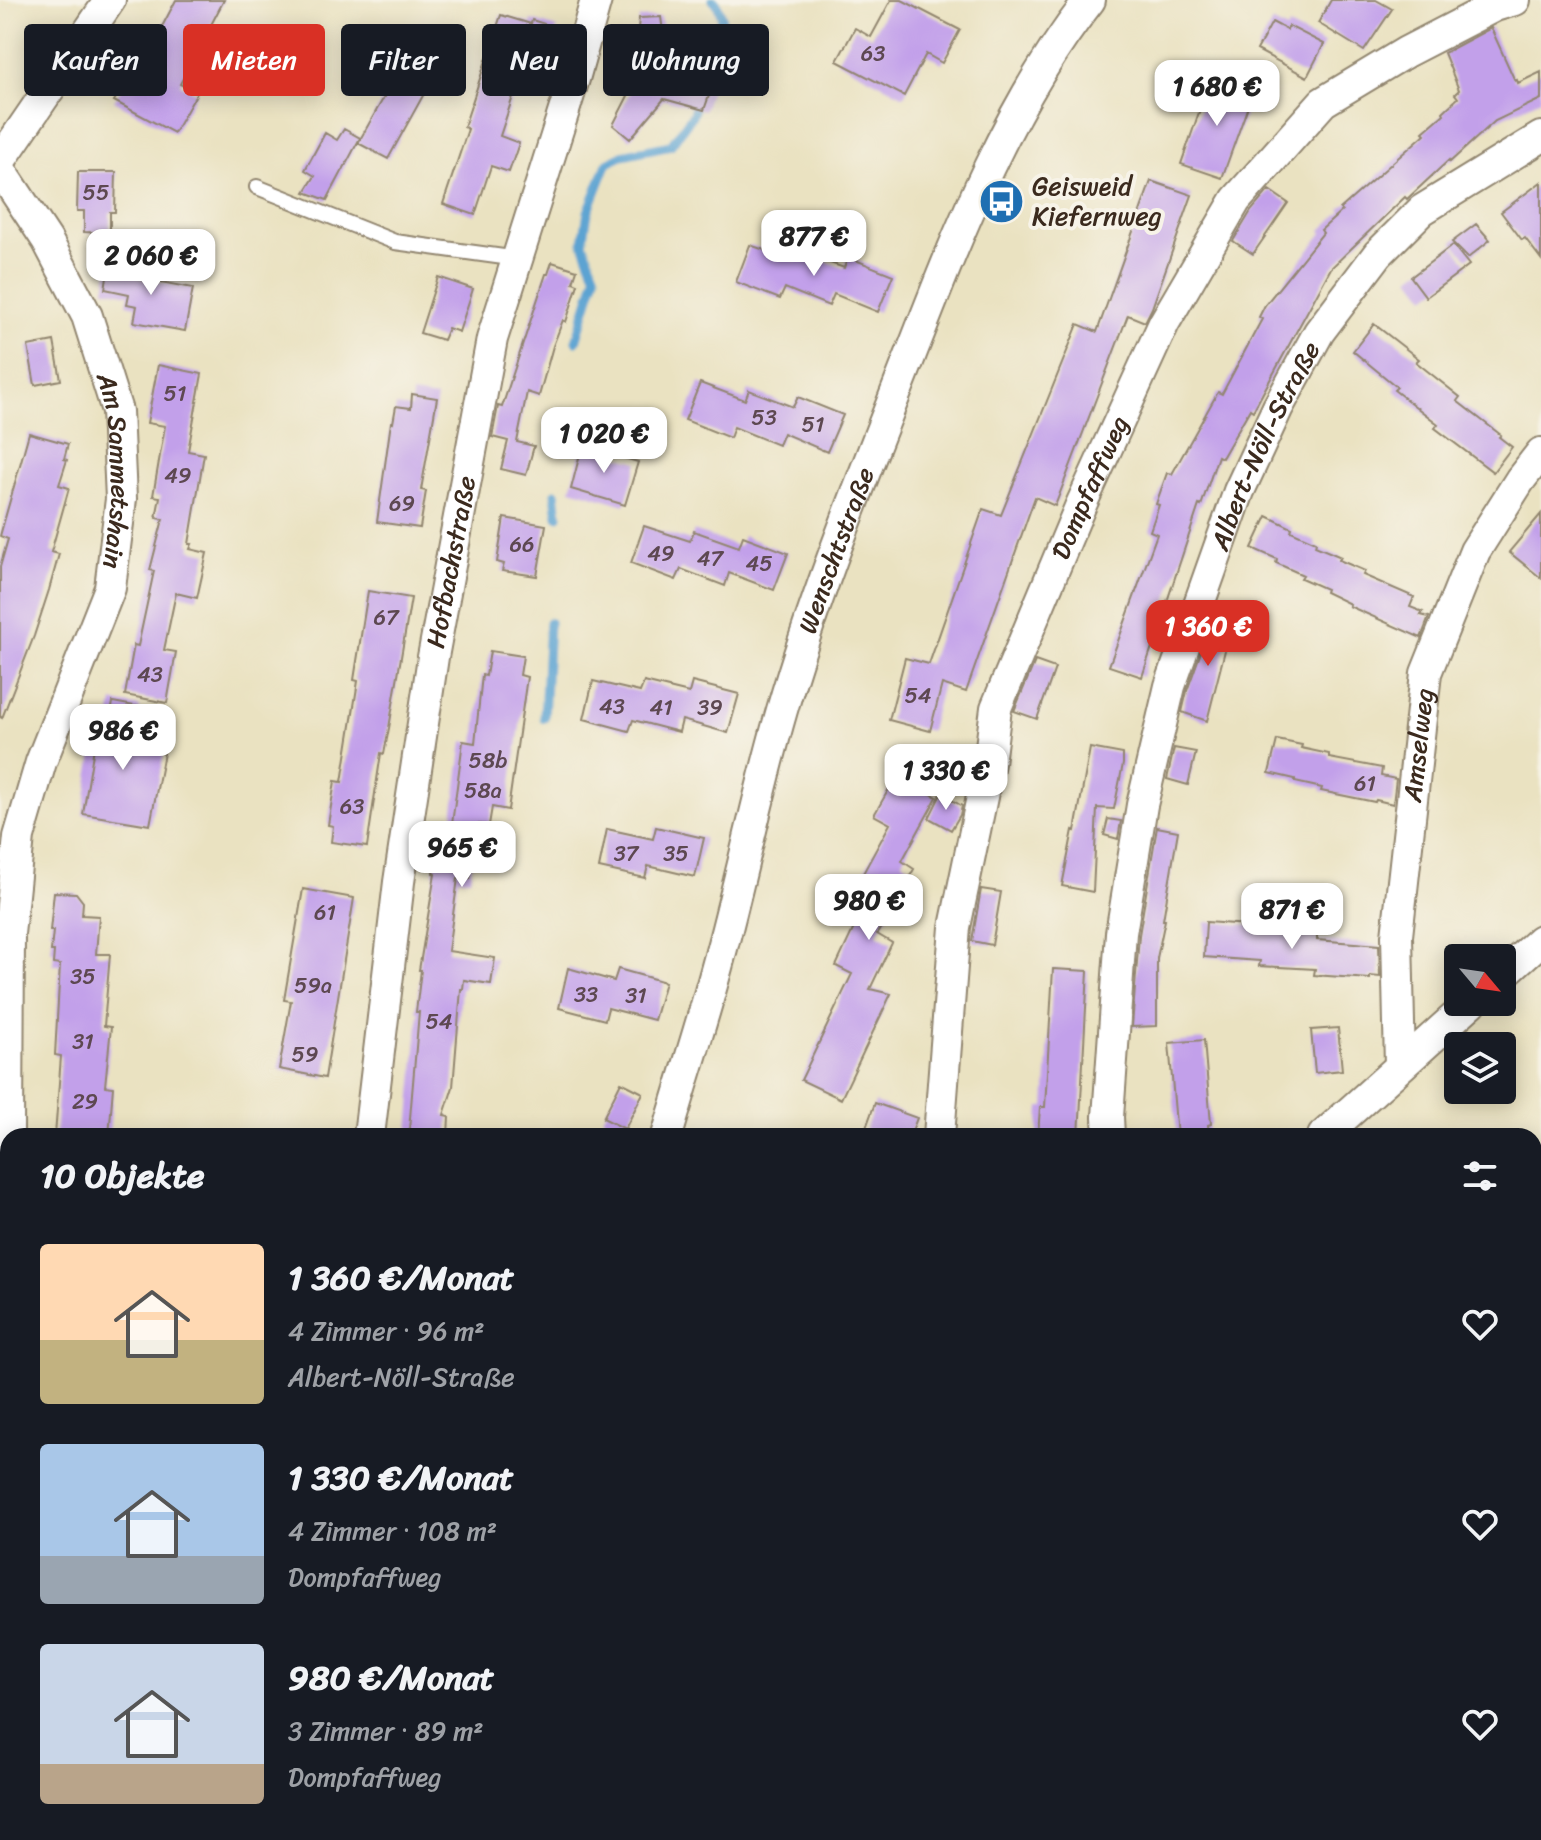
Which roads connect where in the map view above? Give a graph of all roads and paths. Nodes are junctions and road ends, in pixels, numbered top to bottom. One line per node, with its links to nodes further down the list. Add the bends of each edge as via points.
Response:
1 (110, 0): 6 (street)
2 (596, 0): 9 (street, Hofbachstraße)
3 (1090, 0): 17 (street, Wenschtstraße, via 1017,109 985,177 825,574 782,711)
4 (1515, 0): 18 (street, Dompfaffweg, via 1406,52 1323,102 1236,200 1164,323 996,708 955,927)
5 (1541, 137): 19 (street, Albert-Nöll-Straße, via 1422,210 1378,254 1319,332 1239,491 1170,686 1142,805 1121,933)
6 (0, 161)
7 (0, 169): 15 (street, Am Sammetshain, via 47,240 87,316 117,411 121,499 110,588 41,762 19,837 9,934)
8 (257, 187): 9 (lane, via 395,242)
9 (519, 259): 16 (street, Hofbachstraße, via 492,339 433,657)
10 (1541, 453): 14 (street, Amselweg, via 1475,551 1426,673 1397,936)
11 (1541, 940): 12 (street)
12 (1516, 962)
13 (1456, 1016): 14 (street)
14 (1400, 1066): 20 (street)
15 (8, 1128)
16 (370, 1128)
17 (669, 1128)
18 (940, 1128)
19 (1109, 1128)
20 (1332, 1128)

